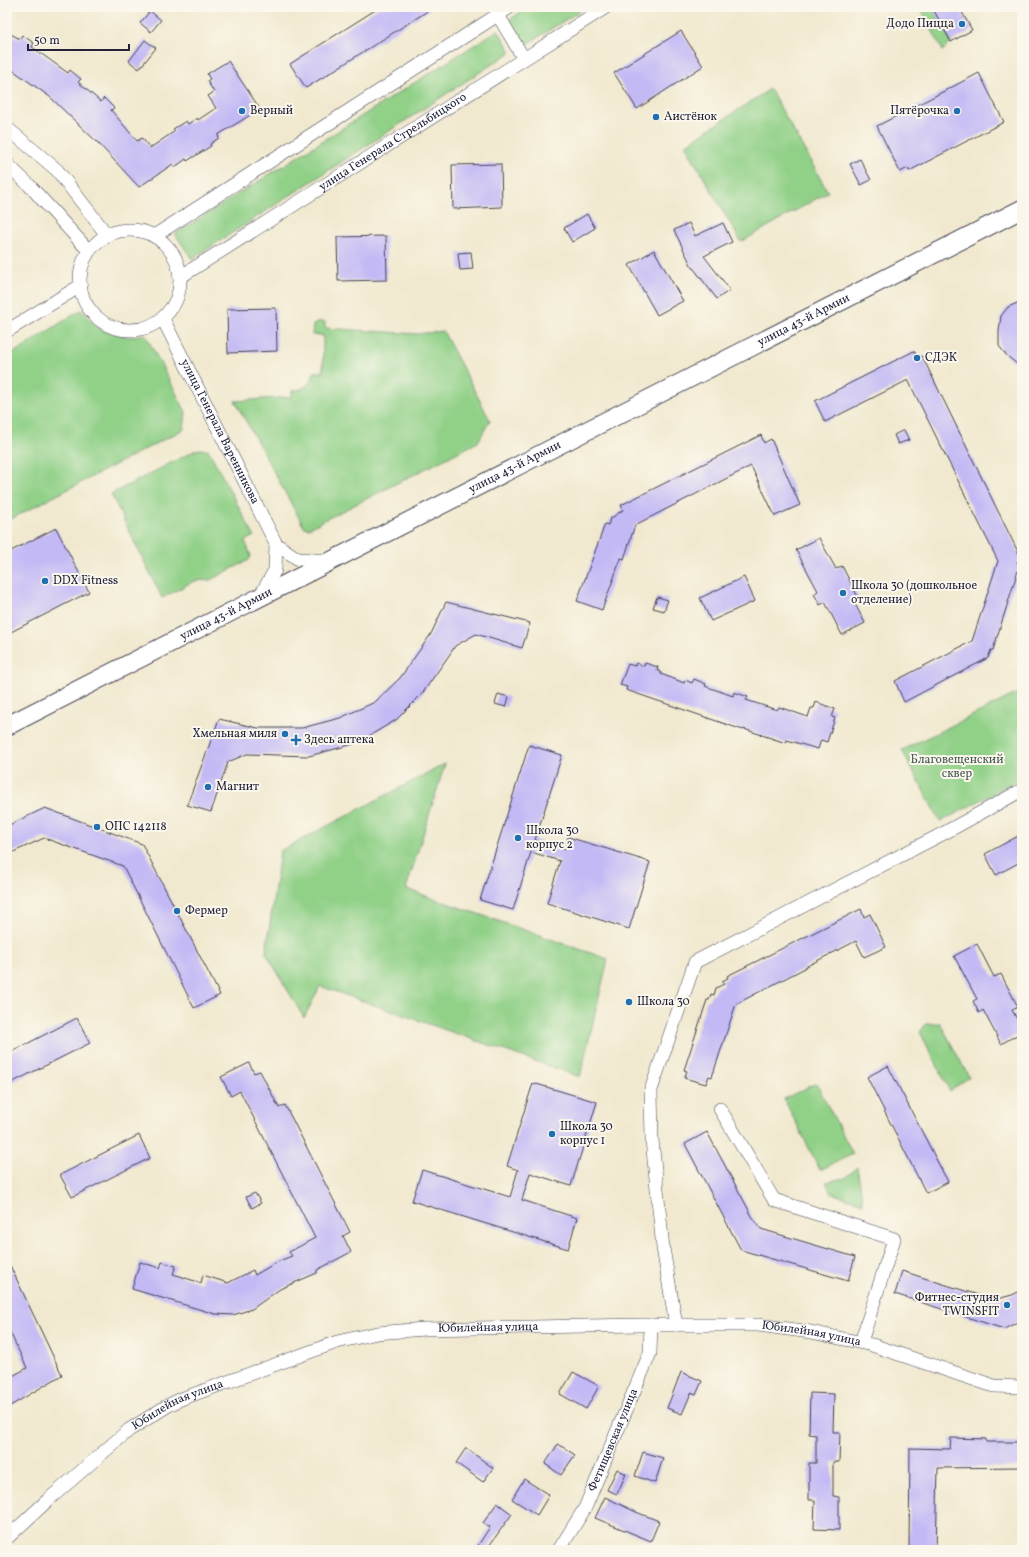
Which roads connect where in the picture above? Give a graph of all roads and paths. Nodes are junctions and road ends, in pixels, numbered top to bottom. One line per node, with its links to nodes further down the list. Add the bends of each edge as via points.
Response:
1 (510, 7): 3 (street)
2 (606, 7): 4 (street, улица Генерала Стрельбицкого)
3 (498, 15): 4 (street); 9 (street)
4 (524, 59): 11 (street, улица Генерала Стрельбицкого)
5 (7, 128): 8 (street, via 57,170)
6 (7, 164): 10 (street)
7 (1022, 209): 16 (main road, улица 43-й Армии)
8 (107, 236): 9 (street, via 123,230 139,230); 10 (street)
9 (154, 236): 11 (street, via 172,252 178,264)
10 (89, 251): 12 (street, via 80,273)
11 (180, 277): 13 (street, via 179,293 173,307)
12 (80, 286): 13 (street, via 84,301 92,314 104,324 119,330 134,331 149,327); 14 (street)
13 (163, 319): 15 (street, улица Генерала Варенникова)
14 (7, 331)
15 (276, 544): 16 (street, улица Генерала Варенникова, via 298,559); 17 (street, улица Генерала Варенникова, via 275,570)
16 (330, 562): 17 (main road, улица 43-й Армии)
17 (258, 598): 18 (main road, улица 43-й Армии)
18 (7, 726)
19 (1022, 790): 22 (street, via 695,962 651,1090 652,1140 663,1248)
20 (720, 1109): 23 (street, via 774,1200 894,1239)
21 (651, 1325): 22 (street, Юбилейная улица); 25 (street, Юбилейная улица, via 424,1329 377,1333 337,1342 181,1398 167,1406 129,1430); 26 (street, Фетищевская улица, via 650,1353 585,1508)
22 (676, 1325): 23 (street, Юбилейная улица, via 758,1325)
23 (861, 1342): 24 (street, Юбилейная улица, via 994,1386)
24 (1022, 1387)
25 (7, 1538)
26 (559, 1550)

